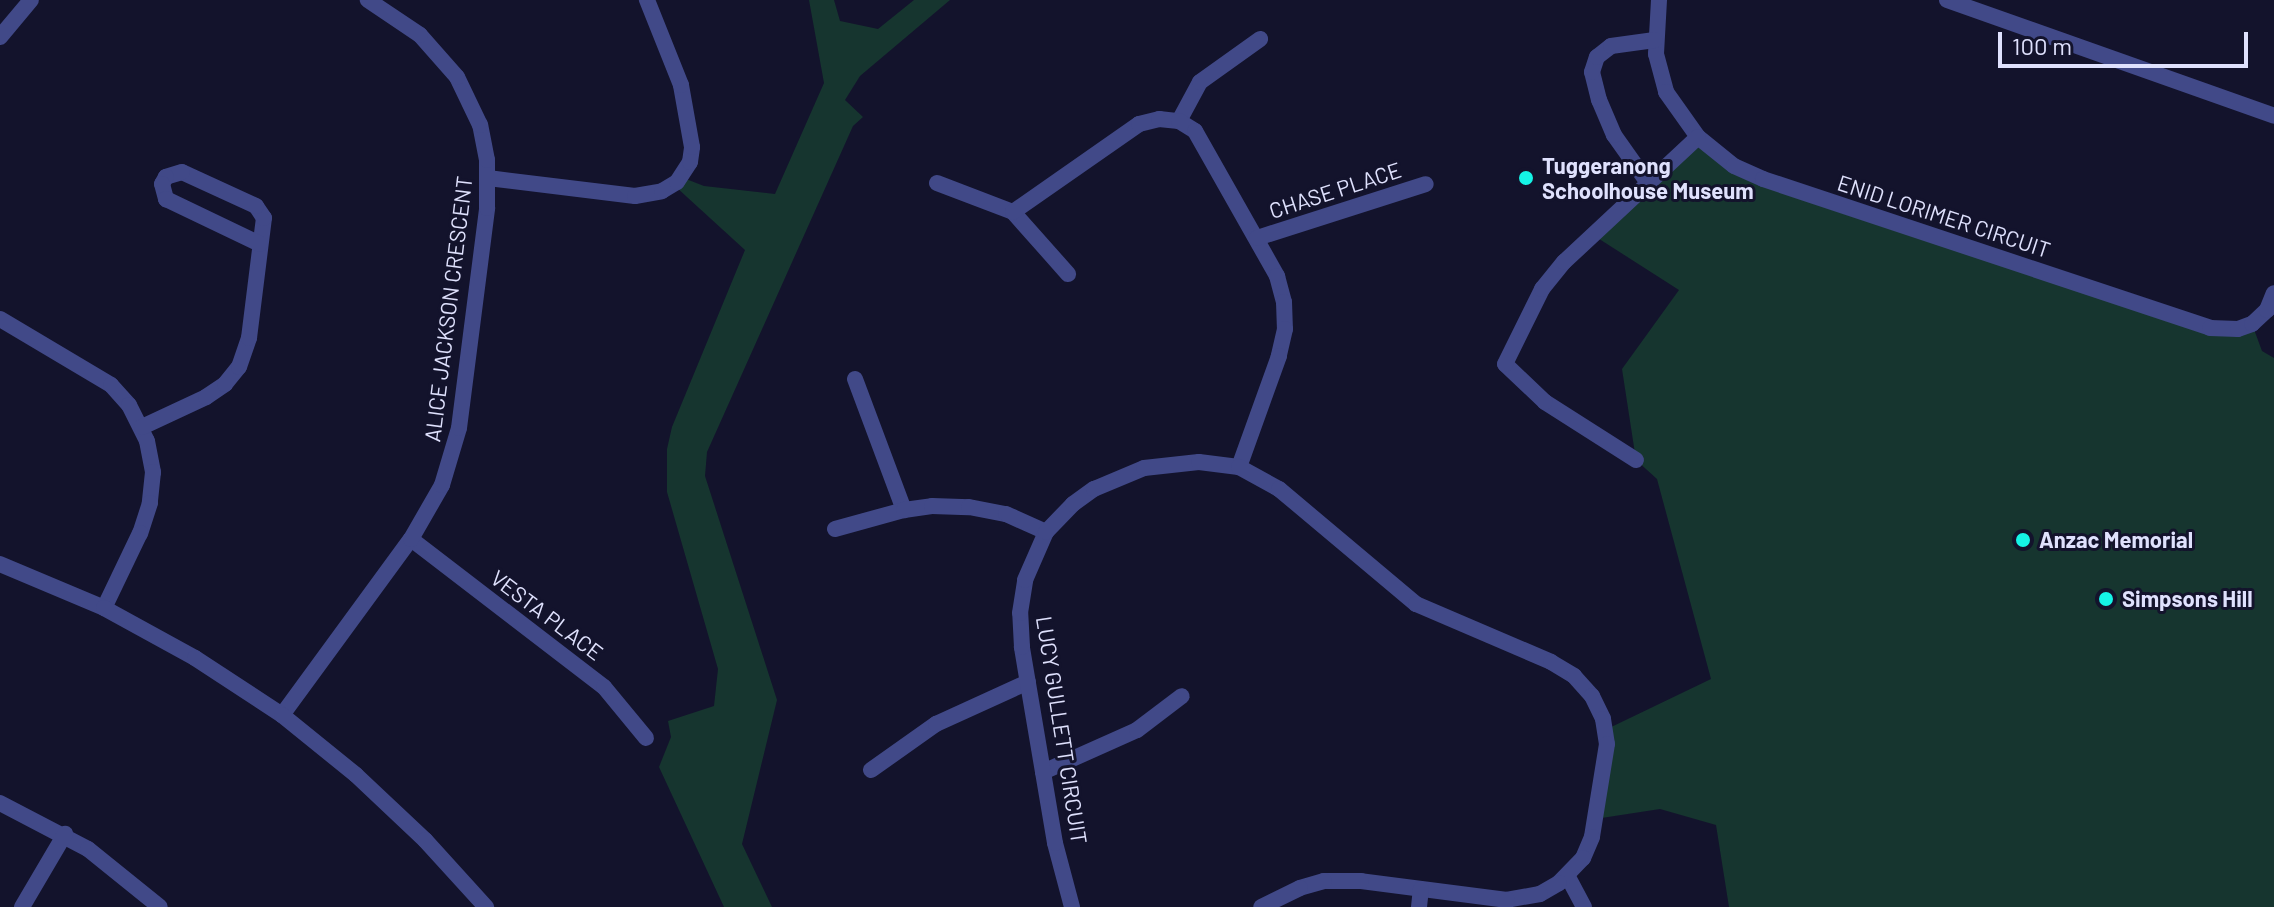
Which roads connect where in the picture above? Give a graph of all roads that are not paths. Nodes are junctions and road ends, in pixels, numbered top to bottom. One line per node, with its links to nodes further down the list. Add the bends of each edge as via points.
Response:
1 (31, 0): 6 (street)
2 (368, 0): 12 (street, ALICE JACKSON CRESCENT, via 420,35 457,77 480,125)
3 (647, 0): 12 (street, via 681,85 692,147 690,162 677,182 635,196)
4 (1659, 0): 8 (street, ENID LORIMER CIRCUIT)
5 (1947, 0): 9 (street)
6 (0, 37)
7 (1260, 39): 10 (street, via 1200,82)
8 (1655, 40): 11 (street, ENID LORIMER CIRCUIT, via 1666,92); 14 (street, via 1611,46 1597,57 1592,72 1614,135)
9 (2274, 116)
10 (1179, 121): 16 (street, via 1139,124); 17 (street, via 1206,144)
11 (1698, 137): 14 (street); 20 (street, ENID LORIMER CIRCUIT, via 1734,166 1763,179 2210,328 2252,324 2267,310)
12 (488, 178): 29 (street, ALICE JACKSON CRESCENT, via 459,428 442,485)
13 (937, 183): 16 (street)
14 (1648, 183): 24 (street, via 1542,289 1505,364 1545,402)
15 (1426, 184): 17 (street, CHASE PLACE)
16 (1013, 212): 19 (street)
17 (1257, 238): 25 (street, via 1277,276 1285,329)
18 (260, 244): 18 (street, via 166,199 166,177 182,172 256,206 264,218); 23 (street, via 249,338 239,367 206,397)
19 (1068, 274)
20 (2274, 293)
21 (0, 319): 23 (street, via 100,377 129,405)
22 (855, 379): 26 (street)
23 (142, 427): 31 (street, via 153,472 150,503)
24 (1636, 460)
25 (1239, 467): 28 (street, LUCY GULLETT CIRCUIT, via 1171,463 1118,477 1073,504); 40 (street, LUCY GULLETT CIRCUIT, via 1279,489 1416,604 1551,662 1592,696 1607,744 1592,837)
26 (904, 510): 27 (street); 28 (street, via 969,507 1006,514)
27 (835, 529)
28 (1046, 532): 32 (street, LUCY GULLETT CIRCUIT, via 1025,580 1020,613)
29 (411, 539): 34 (street, ALICE JACKSON CRESCENT); 35 (street, VESTA PLACE, via 604,687)
30 (0, 564): 31 (street)
31 (104, 608): 34 (street, via 195,658)
32 (1028, 682): 36 (street, via 936,724); 37 (street, LUCY GULLETT CIRCUIT)
33 (1182, 696): 37 (street, via 1137,730)
34 (282, 715): 45 (street, via 356,775)
35 (646, 738)
36 (871, 770)
37 (1043, 772): 42 (street, LUCY GULLETT CIRCUIT)
38 (0, 803): 39 (street)
39 (65, 834): 43 (street); 44 (street)
40 (1568, 877): 41 (street, LUCY GULLETT CIRCUIT, via 1540,894 1518,899); 48 (street)
41 (1421, 889): 46 (street, LUCY GULLETT CIRCUIT, via 1324,881); 47 (street)
42 (1067, 905)
43 (22, 907)
44 (160, 907)
45 (486, 907)
46 (1261, 907)
47 (1419, 907)
48 (1584, 907)

